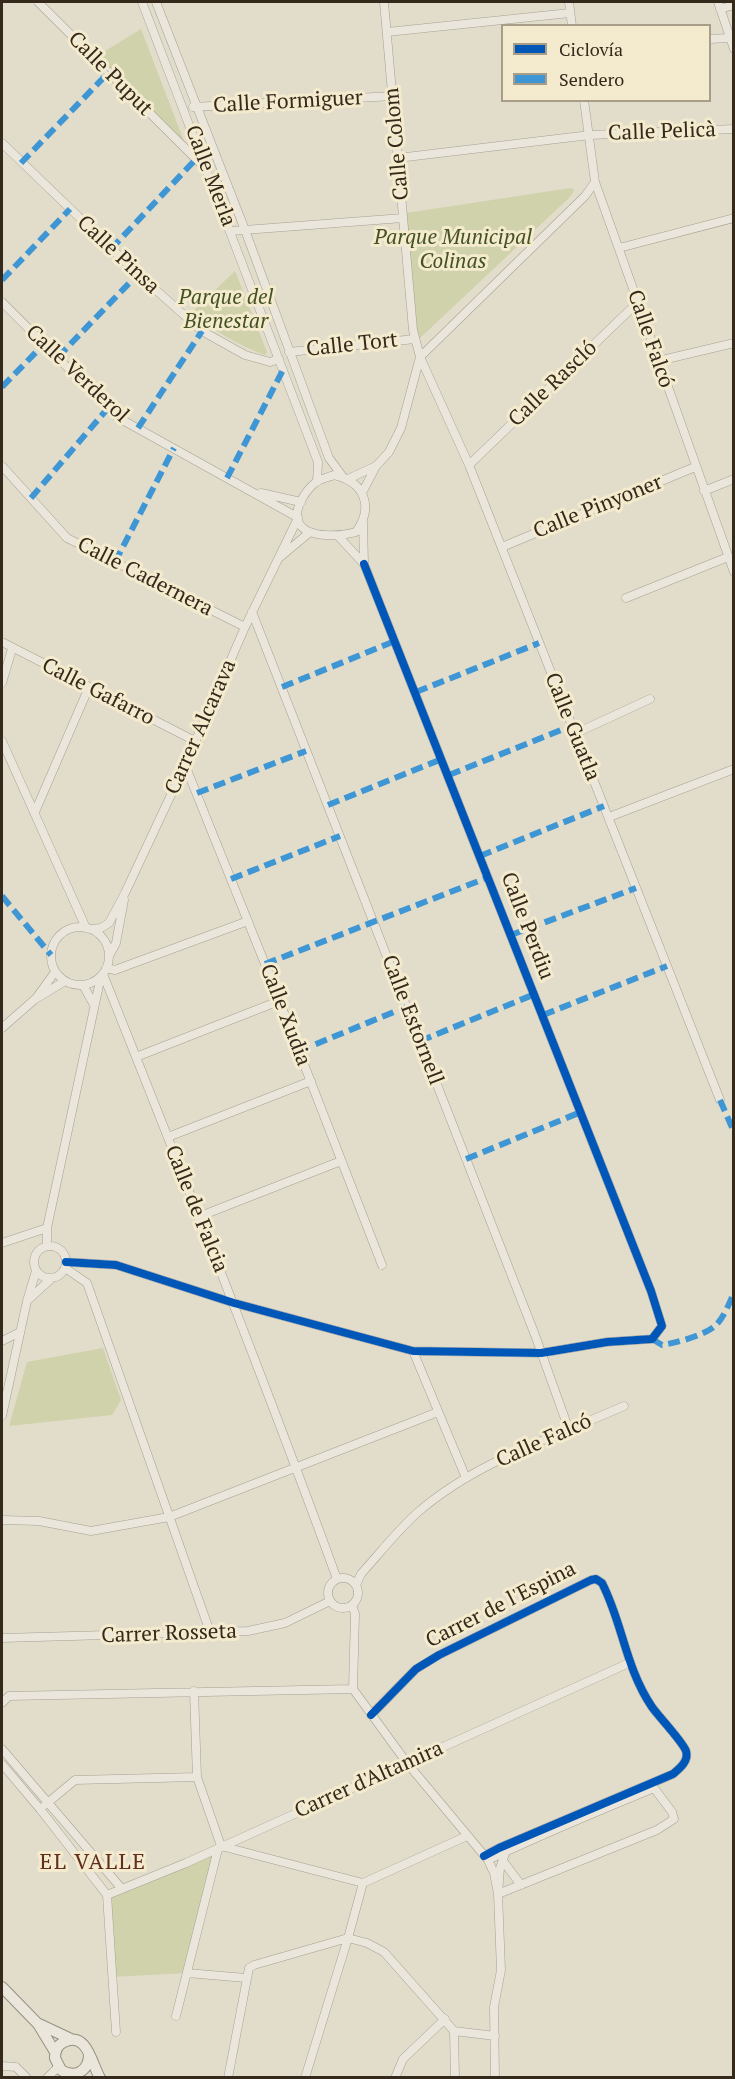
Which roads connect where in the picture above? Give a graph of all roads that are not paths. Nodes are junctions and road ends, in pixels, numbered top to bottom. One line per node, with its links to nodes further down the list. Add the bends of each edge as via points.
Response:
1 (38, 2): 22 (street, Calle Puput)
2 (142, 2): 17 (street, Calle Merla)
3 (156, 2): 16 (street, Calle Merla)
4 (384, 2): 10 (street, Calle Colom)
5 (569, 2): 8 (street)
6 (719, 5): 7 (street); 11 (street)
7 (734, 5)
8 (570, 13): 9 (street); 10 (street)
9 (572, 24)
10 (387, 32): 14 (street, Calle Colom)
11 (729, 38): 12 (street); 13 (street)
12 (711, 39)
13 (734, 49)
14 (393, 96): 16 (street, Calle Formiguer); 21 (street, Calle Colom)
15 (584, 102): 19 (street, Calle Falcó)
16 (197, 107): 17 (street, Calle Formiguer); 26 (street, Calle Merla)
17 (184, 108): 22 (street, Calle Merla)
18 (734, 129): 19 (street, Calle Pelicà)
19 (590, 135): 21 (street, Calle Pelicà); 23 (street, Calle Falcó)
20 (2, 143): 35 (street, Calle Pinsa, via 202,331 245,355 270,362)
21 (398, 158): 24 (street, Calle Colom)
22 (208, 171): 27 (street, Calle Merla)
23 (595, 182): 28 (street, Calle Falcó); 34 (street)
24 (403, 218): 26 (street); 31 (street, Calle Colom)
25 (734, 218): 28 (street)
26 (244, 230): 27 (street); 33 (street, Calle Merla)
27 (231, 231): 35 (street, Calle Merla)
28 (619, 248): 30 (street, Calle Falcó)
29 (2, 302): 45 (street, Calle Verderol, via 117,417)
30 (637, 303): 36 (street, Calle Falcó); 37 (street, Calle Rascló)
31 (416, 339): 33 (street, Calle Tort); 34 (street, Calle Colom)
32 (734, 343): 36 (street)
33 (290, 353): 35 (street); 35 (street); 41 (street, Calle Merla, via 329,458)
34 (420, 357): 37 (street, Calle Guatla); 39 (street, via 401,428 389,452)
35 (279, 358): 43 (street, Calle Merla, via 318,462)
36 (658, 361): 40 (street, Calle Falcó)
37 (469, 465): 52 (street, Calle Guatla)
38 (2, 466): 59 (street, Calle Cadernera, via 67,538)
39 (376, 466): 41 (street); 46 (street)
40 (695, 467): 44 (street, Calle Falcó); 52 (street, Calle Pinyoner)
41 (345, 478): 43 (street, via 334,475); 46 (street)
42 (734, 479): 44 (street)
43 (317, 482): 47 (street)
44 (704, 491): 53 (street, Calle Falcó)
45 (253, 492): 47 (street, Calle Verderol); 48 (street, Calle Verderol)
46 (362, 493): 49 (street, via 366,505)
47 (301, 502): 48 (street)
48 (297, 517): 50 (street); 54 (street, Carrer Alcarava)
49 (363, 522): 51 (street, via 356,532); 55 (street, Calle Perdiu)
50 (310, 532): 51 (street); 54 (street, Carrer Alcarava)
51 (339, 537): 55 (street, Calle Perdiu)
52 (502, 547): 65 (street, Calle Guatla)
53 (728, 557): 56 (street, Calle Falcó); 57 (street)
54 (276, 561): 58 (street, Carrer Alcarava)
55 (364, 564): 102 (street, Calle Perdiu, via 662,1326 652,1339)
56 (734, 572)
57 (626, 598)
58 (252, 612): 59 (street, Carrer Alcarava); 102 (street, Calle Estornell)
59 (245, 627): 67 (street, Carrer Alcarava)
60 (2, 642): 61 (street, Calle Gafarro)
61 (12, 649): 62 (street); 63 (street, Calle Gafarro)
62 (2, 683)
63 (89, 687): 67 (street, Calle Gafarro); 70 (street)
64 (650, 699): 65 (street)
65 (574, 734): 71 (street, Calle Guatla)
66 (2, 741): 70 (street)
67 (195, 741): 68 (street, Carrer Alcarava)
68 (185, 765): 72 (street, Carrer Alcarava); 73 (street, Calle Xudia)
69 (734, 769): 71 (street)
70 (35, 812): 74 (street)
71 (609, 817): 86 (street, Calle Guatla)
72 (125, 894): 74 (street, Carrer Alcarava, via 109,923 101,928); 75 (street, Carrer Alcarava, via 116,943)
73 (248, 921): 77 (street); 81 (street, Calle Xudia)
74 (88, 928): 75 (street, via 103,940); 76 (street, via 73,928 57,937 51,955)
75 (109, 956): 77 (street)
76 (55, 972): 78 (street); 80 (street)
77 (103, 973): 79 (street, via 96,981); 82 (street); 84 (street, Calle de Falcia)
78 (65, 981): 79 (street); 80 (street)
79 (83, 985): 82 (street)
80 (34, 1000): 83 (street)
81 (279, 1000): 84 (street); 85 (street, Calle Xudia)
82 (94, 1006): 90 (street)
83 (2, 1028)
84 (136, 1057): 87 (street, Calle de Falcia)
85 (310, 1081): 87 (street); 88 (street, Calle Xudia)
86 (720, 1100)
87 (168, 1137): 89 (street, Calle de Falcia)
88 (341, 1161): 89 (street); 94 (street, Calle Xudia)
89 (198, 1217): 98 (street, Calle de Falcia)
90 (47, 1227): 91 (street); 92 (street)
91 (2, 1242)
92 (47, 1246): 93 (street, via 61,1250); 95 (street, via 34,1258)
93 (66, 1265): 96 (street, via 59,1276); 98 (street, via 116,1265); 109 (street, via 87,1283)
94 (382, 1265)
95 (36, 1271): 96 (street); 97 (street)
96 (52, 1278): 97 (street)
97 (27, 1301): 99 (street)
98 (234, 1303): 101 (street); 107 (street, Calle de Falcia)
99 (20, 1332): 100 (street); 105 (street)
100 (2, 1341)
101 (412, 1351): 102 (street); 104 (street)
102 (541, 1353): 106 (street, Calle Estornell)
103 (624, 1406): 106 (street, Calle Falcó)
104 (438, 1412): 107 (street); 108 (street)
105 (2, 1413)
106 (569, 1430): 108 (street, Calle Falcó)
107 (297, 1468): 109 (street); 111 (street, Calle de Falcia)
108 (466, 1478): 112 (street, via 416,1514)
109 (169, 1517): 110 (street, via 91,1532 39,1521); 115 (street)
110 (2, 1520)
111 (337, 1579): 112 (street, via 345,1578); 113 (street, via 328,1589)
112 (356, 1585): 114 (street, via 358,1594)
113 (330, 1601): 114 (street, via 341,1608); 115 (street, Carrer Rosseta, via 285,1623 248,1631)
114 (352, 1605): 118 (street)
115 (210, 1632): 116 (street, Carrer Rosseta)
116 (2, 1638)
117 (629, 1663): 121 (street, Carrer de l'Espina, via 606,1591 596,1579 439,1655 416,1669); 123 (street, Carrer d'Altamira); 131 (street, Carrer de l'Espina, via 652,1706 686,1752 681,1767 673,1774 499,1848)
118 (353, 1689): 119 (street); 121 (street)
119 (194, 1691): 120 (street, via 9,1696); 125 (street)
120 (2, 1703)
121 (371, 1714): 123 (street)
122 (2, 1749): 126 (street)
123 (407, 1763): 128 (street); 129 (street, Carrer d'Altamira)
124 (2, 1764): 127 (street)
125 (197, 1777): 126 (street, via 75,1780); 129 (street)
126 (49, 1802): 127 (street); 135 (street)
127 (40, 1809): 137 (street)
128 (467, 1836): 131 (street); 133 (street)
129 (220, 1847): 133 (street); 135 (street, Carrer d'Altamira); 139 (street)
130 (506, 1851): 131 (street); 132 (street); 134 (street, via 654,1788 672,1812 674,1819 657,1830)
131 (486, 1858): 136 (street)
132 (503, 1861): 134 (street); 136 (street)
133 (363, 1882): 138 (street)
134 (521, 1885): 136 (street)
135 (122, 1889): 137 (street, Carrer d'Altamira)
136 (498, 1894): 147 (street, via 501,1970 494,2007)
137 (107, 1895): 146 (street)
138 (348, 1938): 140 (street, via 254,1965); 143 (street, via 384,1952); 157 (street)
139 (187, 1972): 140 (street); 142 (street)
140 (246, 1978): 156 (street)
141 (2, 1987): 144 (main road)
142 (176, 2016)
143 (445, 2019): 145 (street); 158 (street, via 403,2059)
144 (38, 2024): 148 (main road); 149 (main road)
145 (454, 2031): 147 (street); 159 (street)
146 (117, 2032)
147 (495, 2036): 160 (street)
148 (71, 2039): 149 (main road, via 61,2043); 150 (main road, via 85,2045)
149 (55, 2052): 153 (main road, via 56,2063)
150 (89, 2054): 153 (main road, via 87,2066); 155 (main road)
151 (2, 2066): 152 (street)
152 (22, 2074)
153 (70, 2074): 154 (street)
154 (47, 2078)
155 (100, 2078)
156 (228, 2078)
157 (304, 2078)
158 (395, 2078)
159 (455, 2078)
160 (495, 2078)

